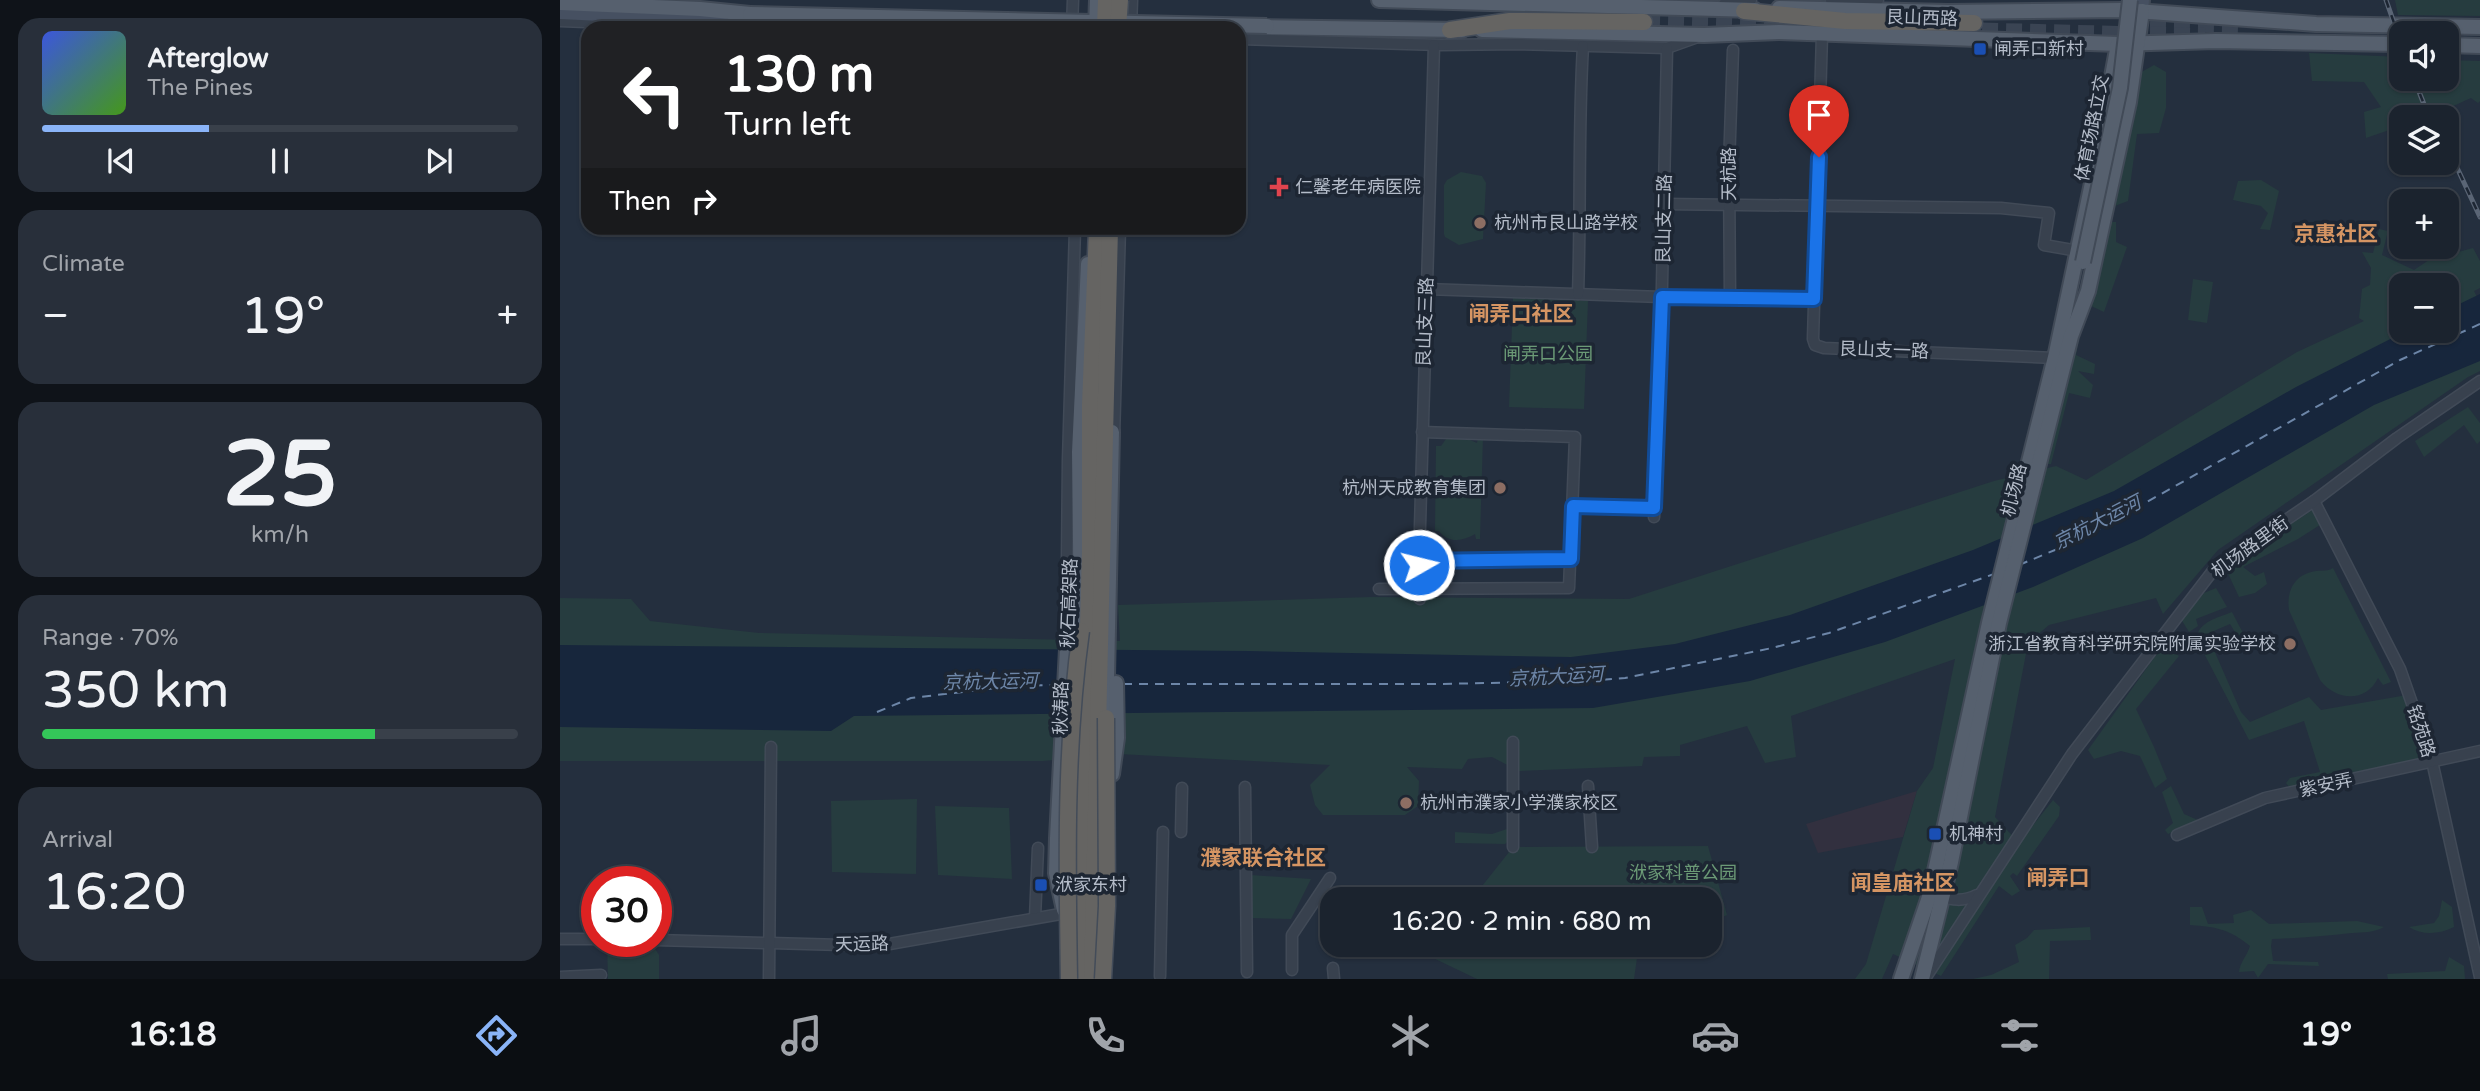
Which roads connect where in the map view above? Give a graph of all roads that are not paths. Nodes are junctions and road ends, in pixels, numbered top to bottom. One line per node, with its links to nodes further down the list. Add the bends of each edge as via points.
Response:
1 (1073, 0): 22 (street)
2 (1097, 0): 23 (main road, bridge)
3 (1106, 0): 24 (highway, bridge)
4 (1120, 0): 25 (highway, bridge)
5 (1130, 0): 26 (main road)
6 (1378, 0): 15 (main road, 艮山西路)
7 (1831, 0): 12 (street, 艮山西路)
8 (2087, 0): 12 (main road, via 2064,5)
9 (2110, 0): 11 (street)
10 (560, 3): 17 (main road, 艮山西路)
11 (2125, 3): 12 (main road, 艮山西路, via 1948,12); 13 (main road, 艮山西路); 38 (main road); 54 (main road, 体育场路立交, bridge, via 2126,52 2116,110)
12 (1875, 4): 14 (main road, 艮山西路)
13 (2143, 5): 31 (main road, 艮山西路, via 2316,24); 37 (main road, 机场路)
14 (1748, 6): 15 (main road, 艮山西路); 28 (highway, via 1845,21)
15 (1636, 10): 33 (highway)
16 (560, 13): 17 (main road)
17 (750, 14): 18 (main road, 艮山西路, bridge)
18 (923, 18): 20 (main road, bridge); 21 (main road, 艮山西路, bridge)
19 (560, 21): 27 (street)
20 (957, 21)
21 (983, 21)
22 (1081, 21)
23 (1086, 21)
24 (1105, 21)
25 (1124, 21)
26 (1126, 21)
27 (581, 22)
28 (1974, 23)
29 (1246, 26): 30 (main road, 艮山西路, bridge)
30 (1267, 26): 32 (main road, bridge); 33 (main road, 艮山西路)
31 (2480, 27)
32 (1246, 28)
33 (1450, 30): 34 (main road, 艮山西路)
34 (1704, 34): 35 (main road, 艮山西路); 44 (street)
35 (1822, 34): 38 (main road, 艮山西路); 48 (street, 艮山支一路)
36 (1246, 39): 40 (street)
37 (2139, 42): 38 (main road, 艮山西路); 39 (main road, 艮山西路); 60 (main road, 机场路, via 2088,291)
38 (2118, 44): 54 (main road)
39 (2389, 44)
40 (1434, 45): 42 (street); 55 (street, 艮山支三路)
41 (2459, 45): 43 (main road)
42 (1583, 46): 44 (street); 56 (street)
43 (2480, 46)
44 (1667, 48): 46 (street, 艮山支二路)
45 (1732, 50): 47 (street, 天杭路)
46 (1664, 204): 47 (street); 57 (street, 艮山支二路)
47 (1729, 205): 48 (street); 58 (street, 天杭路)
48 (1817, 206): 54 (street, via 2001,208 2049,213 2044,245); 59 (street, 艮山支一路)
49 (1075, 235): 65 (street)
50 (1090, 235): 64 (main road)
51 (1097, 235): 109 (highway, 秋石高架路)
52 (1110, 235): 110 (highway, 秋石高架路)
53 (1118, 235): 74 (main road, via 1111,365)
54 (2080, 256): 60 (main road, 体育场路立交); 61 (main road, 体育场路立交)
55 (1426, 289): 56 (street); 63 (street, 艮山支三路)
56 (1578, 294): 57 (street)
57 (1662, 297): 58 (street); 68 (street, 艮山支二路, via 1654,512)
58 (1730, 298): 59 (street)
59 (1814, 299): 61 (street, 艮山支一路, via 1813,340 1824,348)
60 (2071, 336): 66 (main road, 机场路)
61 (2056, 356): 66 (main road, 机场路)
62 (2480, 383): 67 (street, 机场路里街)
63 (1422, 432): 68 (street, via 1575,437); 70 (street, 艮山支三路)
64 (1079, 452): 65 (street); 73 (main road, via 1081,579)
65 (1069, 484): 73 (street, via 1067,560)
66 (2026, 501): 93 (main road, 机场路, via 1994,623)
67 (2314, 501): 81 (street, 铭苑路, via 2400,669); 92 (street, 机场路里街, via 2215,568 2072,754)
68 (1573, 506): 69 (street)
69 (1571, 559): 70 (street); 72 (street, via 1569,588)
70 (1419, 561): 72 (street, 艮山支三路)
71 (1379, 589): 72 (street)
72 (1420, 594)
73 (1073, 612): 75 (main road, 秋涛路); 94 (main road, via 1056,873)
74 (1109, 614): 76 (main road); 80 (main road, via 1115,638 1117,738)
75 (1081, 631): 96 (main road, 秋涛路, bridge); 108 (highway, bridge, via 1066,849)
76 (1106, 718): 80 (main road, bridge); 112 (highway, bridge)
77 (1513, 742): 88 (street)
78 (771, 747): 100 (street)
79 (2480, 751): 81 (street, 紫安弄)
80 (1110, 754): 111 (main road, via 1101,835)
81 (2432, 761): 87 (street, 紫安弄, via 2265,798); 106 (street, 铭苑路)
82 (1588, 786): 89 (street)
83 (1245, 787): 102 (street)
84 (1182, 788): 86 (street)
85 (1163, 832): 105 (street)
86 (1181, 832)
87 (2177, 835)
88 (1513, 847)
89 (1592, 847)
90 (1038, 848): 95 (street)
91 (1330, 878): 101 (street, via 1292,935)
92 (1980, 893): 93 (street, via 1968,900); 114 (street, 机场路里街)
93 (1936, 896): 113 (main road, 机场路); 114 (main road, 机场路)
94 (1066, 913): 95 (street, 天运路); 96 (main road)
95 (1035, 918): 100 (street, 天运路, via 878,946)
96 (1073, 929): 108 (main road, 秋涛路)
97 (560, 939): 98 (street)
98 (581, 939)
99 (672, 940): 100 (street, 天运路)
100 (770, 942): 107 (street)
101 (1292, 970)
102 (1247, 972)
103 (601, 975): 104 (street)
104 (560, 976)
105 (1160, 976)
106 (2480, 977)
107 (769, 979)
108 (1070, 979)
109 (1079, 979)
110 (1092, 979)
111 (1098, 979)
112 (1103, 979)
113 (1900, 979)
114 (1923, 979)

